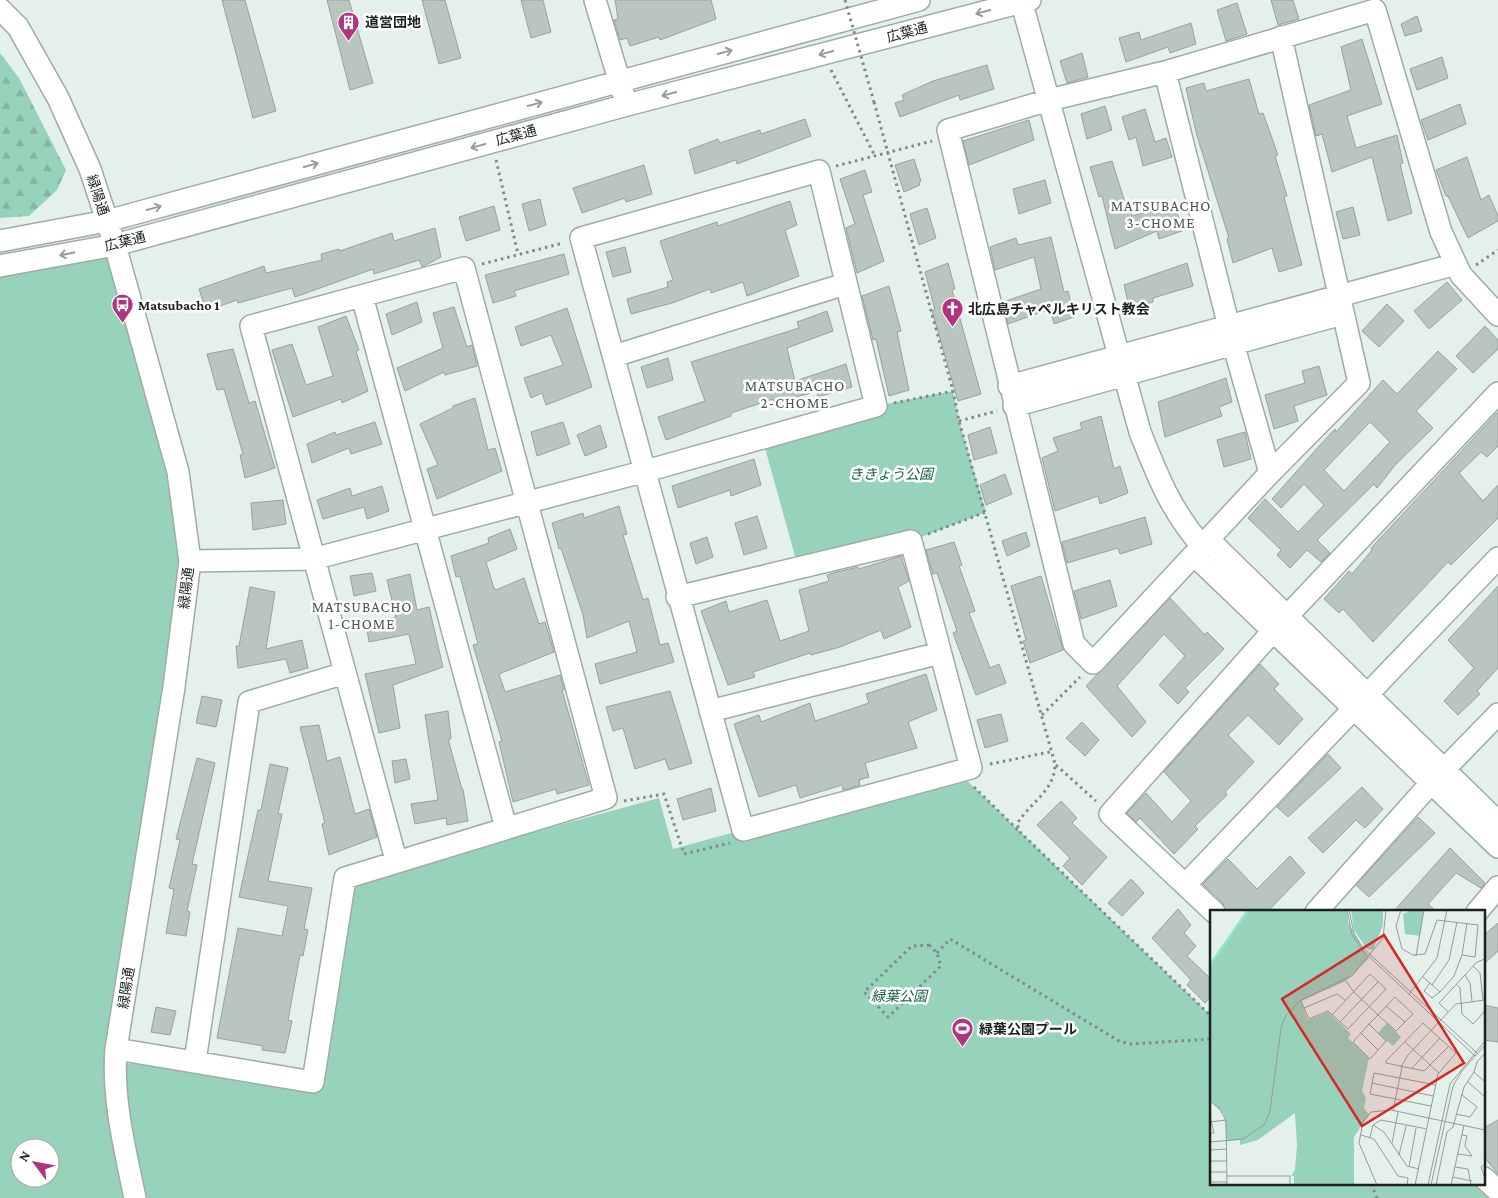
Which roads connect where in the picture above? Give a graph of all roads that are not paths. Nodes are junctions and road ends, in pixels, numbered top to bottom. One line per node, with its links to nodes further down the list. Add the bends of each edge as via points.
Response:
1 (595, 0): 7 (street)
2 (919, 0): 7 (street, 広葉通, one-way to 2)
3 (1024, 1): 8 (street); 9 (street, 広葉通, one-way to 9)
4 (0, 9): 10 (street, 緑陽通, via 18,27 58,98 90,169)
5 (1281, 37): 6 (street); 14 (street, via 1375,10 1440,232); 17 (street)
6 (1165, 72): 8 (street); 19 (street)
7 (620, 80): 9 (street); 10 (street, 広葉通, one-way to 7)
8 (1049, 100): 21 (street); 23 (street, via 948,130)
9 (627, 105): 12 (street, 広葉通, one-way to 12)
10 (107, 221): 11 (street, 広葉通); 12 (street, 緑陽通)
11 (0, 241)
12 (114, 244): 13 (street, 広葉通, one-way to 13); 31 (street, 緑陽通, via 178,472)
13 (0, 266)
14 (1459, 270): 17 (street); 18 (street)
15 (845, 284): 20 (street); 20 (street, via 819,171 581,238); 24 (street, via 876,406)
16 (362, 296): 26 (street, via 464,268); 27 (street); 30 (street, via 251,326)
17 (1341, 305): 19 (street); 25 (street, via 1359,383)
18 (1498, 315)
19 (1231, 335): 21 (street); 25 (street)
20 (614, 356): 24 (street)
21 (1121, 367): 23 (street); 28 (street, via 1140,432 1166,496 1183,525)
22 (1498, 393): 33 (street)
23 (1012, 396): 28 (street, via 1074,644 1093,663)
24 (646, 471): 26 (street); 32 (street)
25 (1270, 473): 28 (street)
26 (527, 502): 27 (street); 41 (street, via 606,798)
27 (426, 528): 30 (street); 41 (street)
28 (1202, 547): 33 (street)
29 (1498, 558): 36 (street)
30 (313, 559): 31 (street); 35 (street)
31 (190, 560): 49 (street, 緑陽通, via 174,687)
32 (677, 597): 34 (street, via 911,541); 37 (street)
33 (1280, 624): 36 (street); 44 (street, via 1110,814)
34 (940, 653): 37 (street); 37 (street, via 964,769 742,830)
35 (346, 673): 43 (street); 50 (street, via 249,702)
36 (1360, 702): 39 (street); 44 (street)
37 (710, 711)
38 (1498, 714): 39 (street)
39 (1438, 776): 40 (street); 42 (street); 47 (street)
40 (1498, 822)
41 (506, 828): 43 (street)
42 (1498, 847)
43 (396, 860): 50 (street, via 344,878 313,1082)
44 (1185, 885): 46 (street)
45 (1498, 887): 48 (street)
46 (1212, 910)
47 (1318, 910)
48 (1479, 910)
49 (116, 1049): 50 (street); 53 (street, 緑陽通, via 120,1125)
50 (195, 1061)
51 (1486, 1180): 52 (street)
52 (1498, 1191)
53 (135, 1198)

